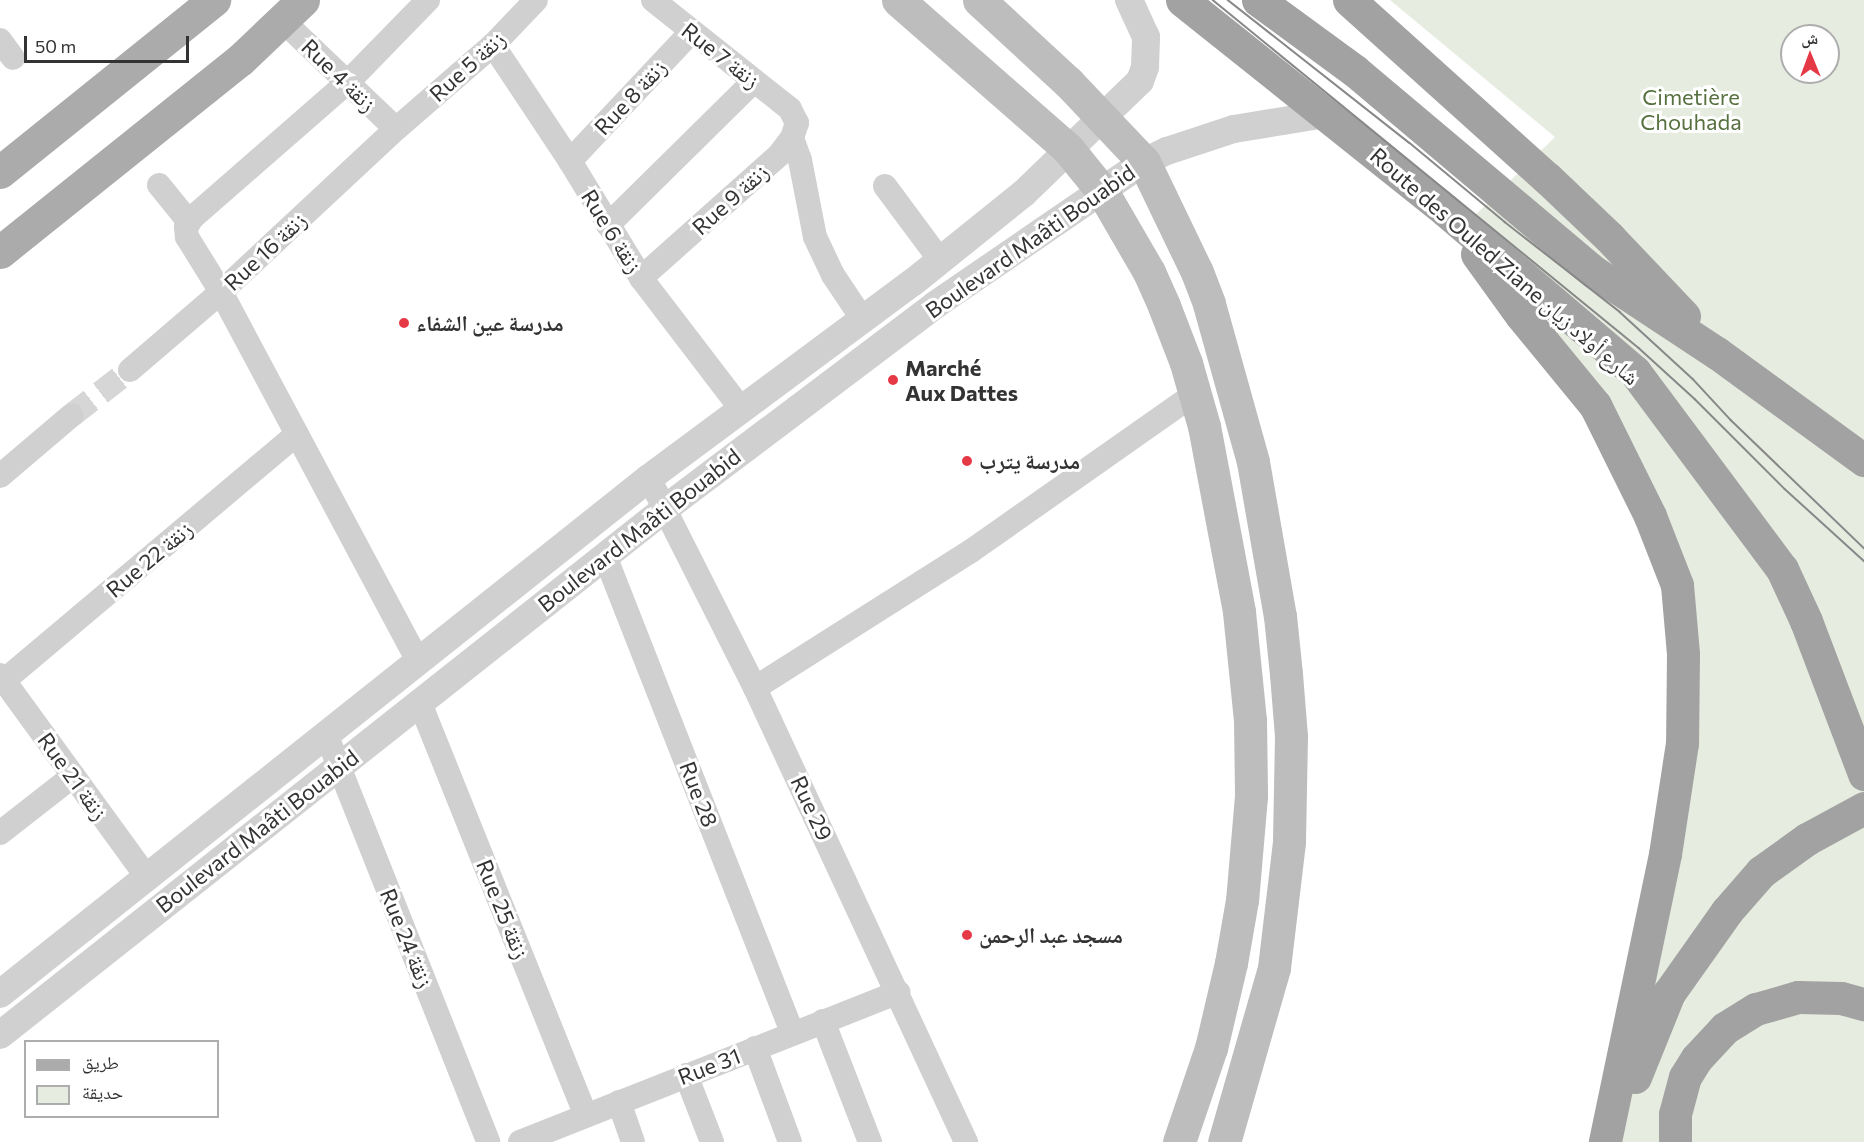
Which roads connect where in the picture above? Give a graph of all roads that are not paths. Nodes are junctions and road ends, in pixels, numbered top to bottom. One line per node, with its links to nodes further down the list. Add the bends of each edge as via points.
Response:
1 (428, 0): 15 (street)
2 (536, 0): 13 (street, Rue 5 زنقة)
3 (653, 0): 12 (street, Rue 7 زنقة)
4 (898, 0): 20 (main road)
5 (979, 0): 17 (main road)
6 (1130, 0): 17 (street, Boulevard Maâti Bouabid, via 1146,37 1146,67 1140,81)
7 (1182, 0): 16 (highway, Route des Ouled Ziane شارع أولاد زيان)
8 (1258, 0): 35 (highway, via 1355,71 1594,272)
9 (1349, 0): 35 (highway, via 1609,237)
10 (205, 3): 23 (main road)
11 (293, 11): 15 (street, Rue 4 زنقة); 30 (main road, via 240,60)
12 (691, 32): 14 (street, Rue 7 زنقة); 21 (street, Rue 8 زنقة)
13 (493, 45): 18 (street, Rue 5 زنقة); 21 (street, Rue 6 زنقة)
14 (754, 81): 19 (street, Rue 7 زنقة, via 790,110 798,123); 29 (street)
15 (347, 83): 18 (street, Rue 4 زنقة); 28 (street)
16 (1326, 114): 22 (street, Boulevard Maâti Bouabid, via 1234,129 1185,143); 27 (highway, Route des Ouled Ziane شارع أولاد زيان)
17 (1105, 118): 20 (street, Boulevard Maâti Bouabid); 22 (main road)
18 (396, 129): 33 (street, Rue 16 زنقة)
19 (792, 138): 32 (street, Rue 9 زنقة, via 779,155); 34 (street, via 815,237 833,275)
20 (1068, 149): 26 (main road); 31 (street, Boulevard Maâti Bouabid, via 1024,193)
21 (570, 161): 29 (street, Rue 6 زنقة)
22 (1144, 162): 26 (street, Boulevard Maâti Bouabid); 58 (main road, via 1197,272 1216,323 1258,485 1280,616 1291,736)
23 (0, 172)
24 (159, 185): 28 (street)
25 (885, 186): 31 (street)
26 (1102, 191): 37 (main road, via 1164,306); 44 (street, Boulevard Maâti Bouabid, via 935,306)
27 (1446, 211): 51 (highway, Route des Ouled Ziane شارع أولاد زيان, via 1635,372 1782,569); 78 (highway, via 1521,315 1595,405 1650,516 1677,585 1683,654 1682,743 1665,854)
28 (189, 222): 33 (street, via 187,237)
29 (608, 225): 32 (street, Rue 6 زنقة)
30 (0, 252)
31 (940, 260): 34 (street, Boulevard Maâti Bouabid)
32 (641, 278): 38 (street, Rue 6 زنقة)
33 (221, 292): 36 (street, Rue 16 زنقة); 40 (street)
34 (863, 320): 38 (street, Boulevard Maâti Bouabid)
35 (1717, 353): 41 (highway)
36 (130, 370)
37 (1194, 394): 48 (street, via 970,551); 57 (main road, via 1221,509 1246,662 1251,796)
38 (742, 410): 43 (street, Boulevard Maâti Bouabid)
39 (72, 415): 42 (street)
40 (297, 434): 46 (street); 47 (street, Rue 22 زنقة)
41 (1864, 460)
42 (0, 476)
43 (649, 478): 44 (street, Rue 29); 46 (street, Boulevard Maâti Bouabid)
44 (666, 508): 45 (street, Boulevard Maâti Bouabid); 48 (street, Rue 29)
45 (605, 556): 49 (street, Boulevard Maâti Bouabid); 63 (street, Rue 28)
46 (418, 661): 50 (street, Boulevard Maâti Bouabid)
47 (1, 680): 53 (street, Rue 21 زنقة)
48 (755, 688): 59 (street, Rue 29)
49 (420, 703): 52 (street, Boulevard Maâti Bouabid); 68 (street, Rue 25 زنقة)
50 (326, 734): 52 (street, Rue 24 زنقة); 56 (street, Boulevard Maâti Bouabid)
51 (1860, 762)
52 (338, 767): 64 (street, Boulevard Maâti Bouabid); 70 (street, Rue 24 زنقة)
53 (73, 776): 55 (street); 56 (street, Rue 21 زنقة)
54 (1864, 808): 79 (highway, via 1807,839 1761,872 1727,911 1669,993 1643,1053)
55 (0, 833)
56 (147, 877): 60 (street, Boulevard Maâti Bouabid)
57 (1242, 900): 58 (main road); 76 (main road, via 1214,1037)
58 (1283, 907): 77 (main road, via 1265,1004)
59 (898, 992): 62 (street, Rue 31); 75 (street, Rue 29)
60 (0, 994)
61 (1864, 1004): 80 (highway, via 1841,998 1798,997 1756,1009 1725,1028 1685,1077 1675,1114)
62 (823, 1021): 63 (street, Rue 31); 74 (street)
63 (792, 1032): 65 (street, Rue 31)
64 (0, 1035)
65 (755, 1048): 66 (street, Rue 31); 73 (street)
66 (686, 1075): 67 (street, Rue 31); 72 (street)
67 (619, 1102): 68 (street, Rue 31); 71 (street)
68 (586, 1115): 69 (street, Rue 31)
69 (532, 1140)
70 (488, 1142)
71 (633, 1142)
72 (712, 1142)
73 (790, 1142)
74 (870, 1142)
75 (966, 1142)
76 (1179, 1142)
77 (1224, 1142)
78 (1605, 1142)
79 (1614, 1142)
80 (1675, 1142)

